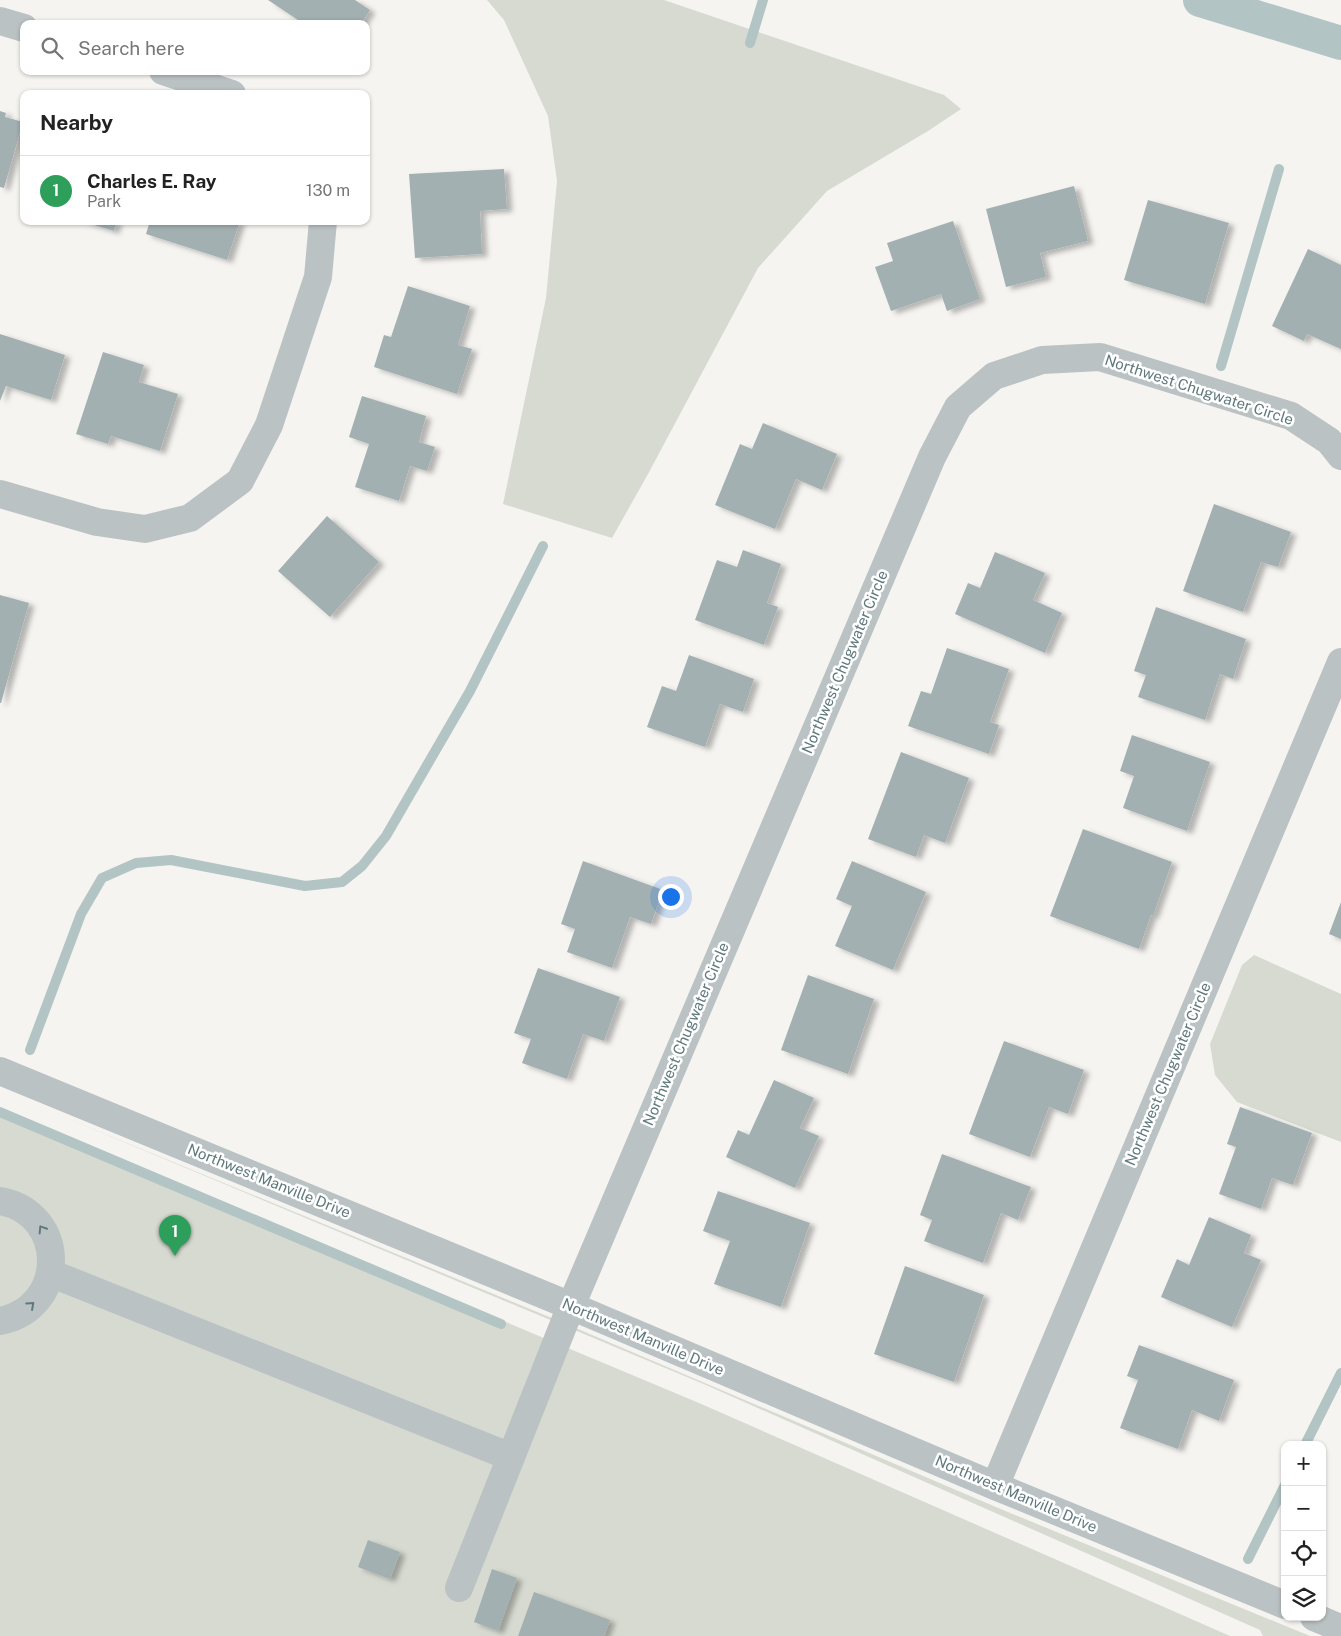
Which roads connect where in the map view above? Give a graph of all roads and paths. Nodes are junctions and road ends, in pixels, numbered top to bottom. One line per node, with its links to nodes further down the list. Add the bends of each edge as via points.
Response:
1 (0, 21): 2 (street)
2 (20, 27)
3 (175, 75): 4 (street)
4 (220, 90)
5 (322, 225): 7 (street, via 318,277 269,425 240,481 190,518 145,528 97,522)
6 (1341, 456): 12 (street, Northwest Chugwater Circle, via 1330,441 1291,416 1100,357 1042,360 994,376 958,407 932,457)
7 (0, 494)
8 (1341, 662): 15 (street, Northwest Chugwater Circle)
9 (0, 1070): 12 (street, Northwest Manville Drive)
10 (0, 1201): 11 (street, one-way to 10, via 52,1258 44,1232 19,1207)
11 (50, 1273): 13 (street, one-way to 11, via 14,1317 34,1303 44,1291); 14 (street)
12 (571, 1306): 14 (street, Northwest Chugwater Circle); 15 (street, Northwest Manville Drive)
13 (0, 1321)
14 (511, 1458): 16 (street, Northwest Chugwater Circle)
15 (995, 1486): 17 (street, Northwest Manville Drive)
16 (459, 1588)
17 (1281, 1603)
18 (1324, 1621): 19 (street)
19 (1341, 1628): 20 (street)
20 (1337, 1636)

